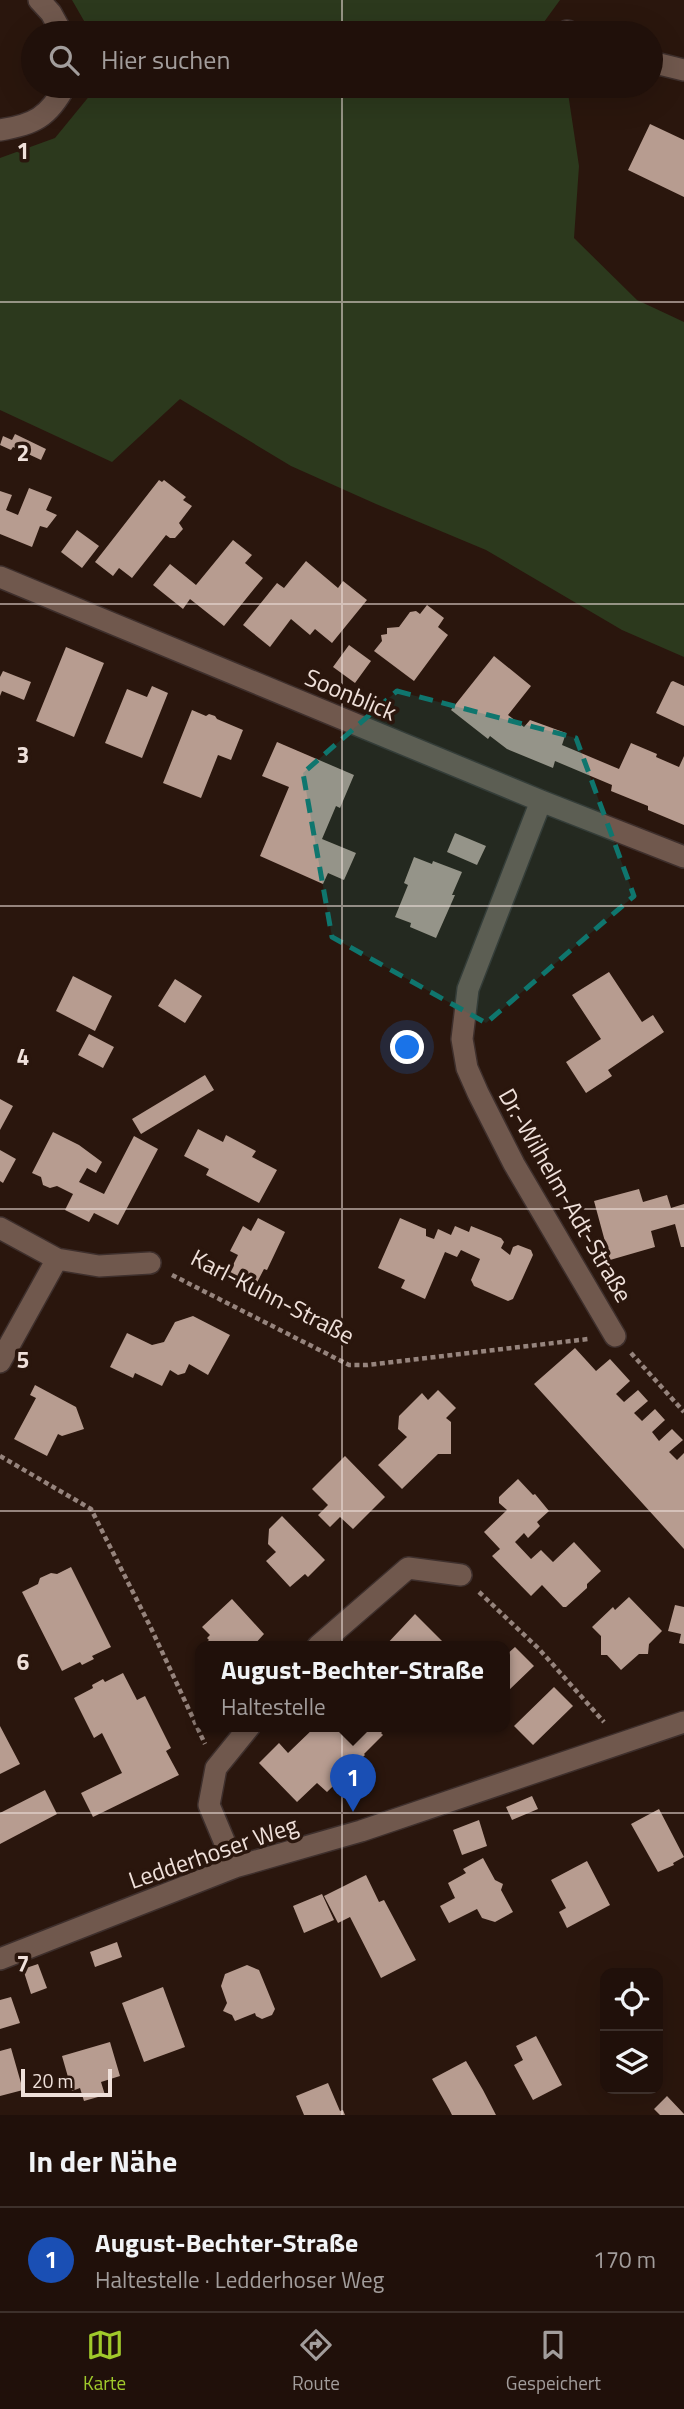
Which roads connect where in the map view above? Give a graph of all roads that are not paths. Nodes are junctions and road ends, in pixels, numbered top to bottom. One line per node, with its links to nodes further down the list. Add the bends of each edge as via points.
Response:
1 (39, 0): 2 (street)
2 (55, 21)
3 (663, 65): 4 (street)
4 (684, 70)
5 (59, 98): 6 (street, via 26,126)
6 (0, 130)
7 (0, 577): 8 (street, Soonblick)
8 (541, 802): 9 (street, Soonblick); 13 (street, Dr.-Wilhelm-Adt-Straße, via 468,989 462,1039 467,1068 514,1164)
9 (684, 857)
10 (0, 1228): 11 (street)
11 (57, 1259): 12 (street, via 99,1266); 14 (street)
12 (150, 1263)
13 (615, 1336)
14 (0, 1362)
15 (461, 1575): 16 (street, via 408,1568)
16 (324, 1641)
17 (684, 1722): 19 (street, Ledderhoser Weg, via 361,1831)
18 (245, 1732): 19 (street, via 216,1768 209,1805)
19 (235, 1867): 20 (street, Ledderhoser Weg)
20 (0, 1959)

